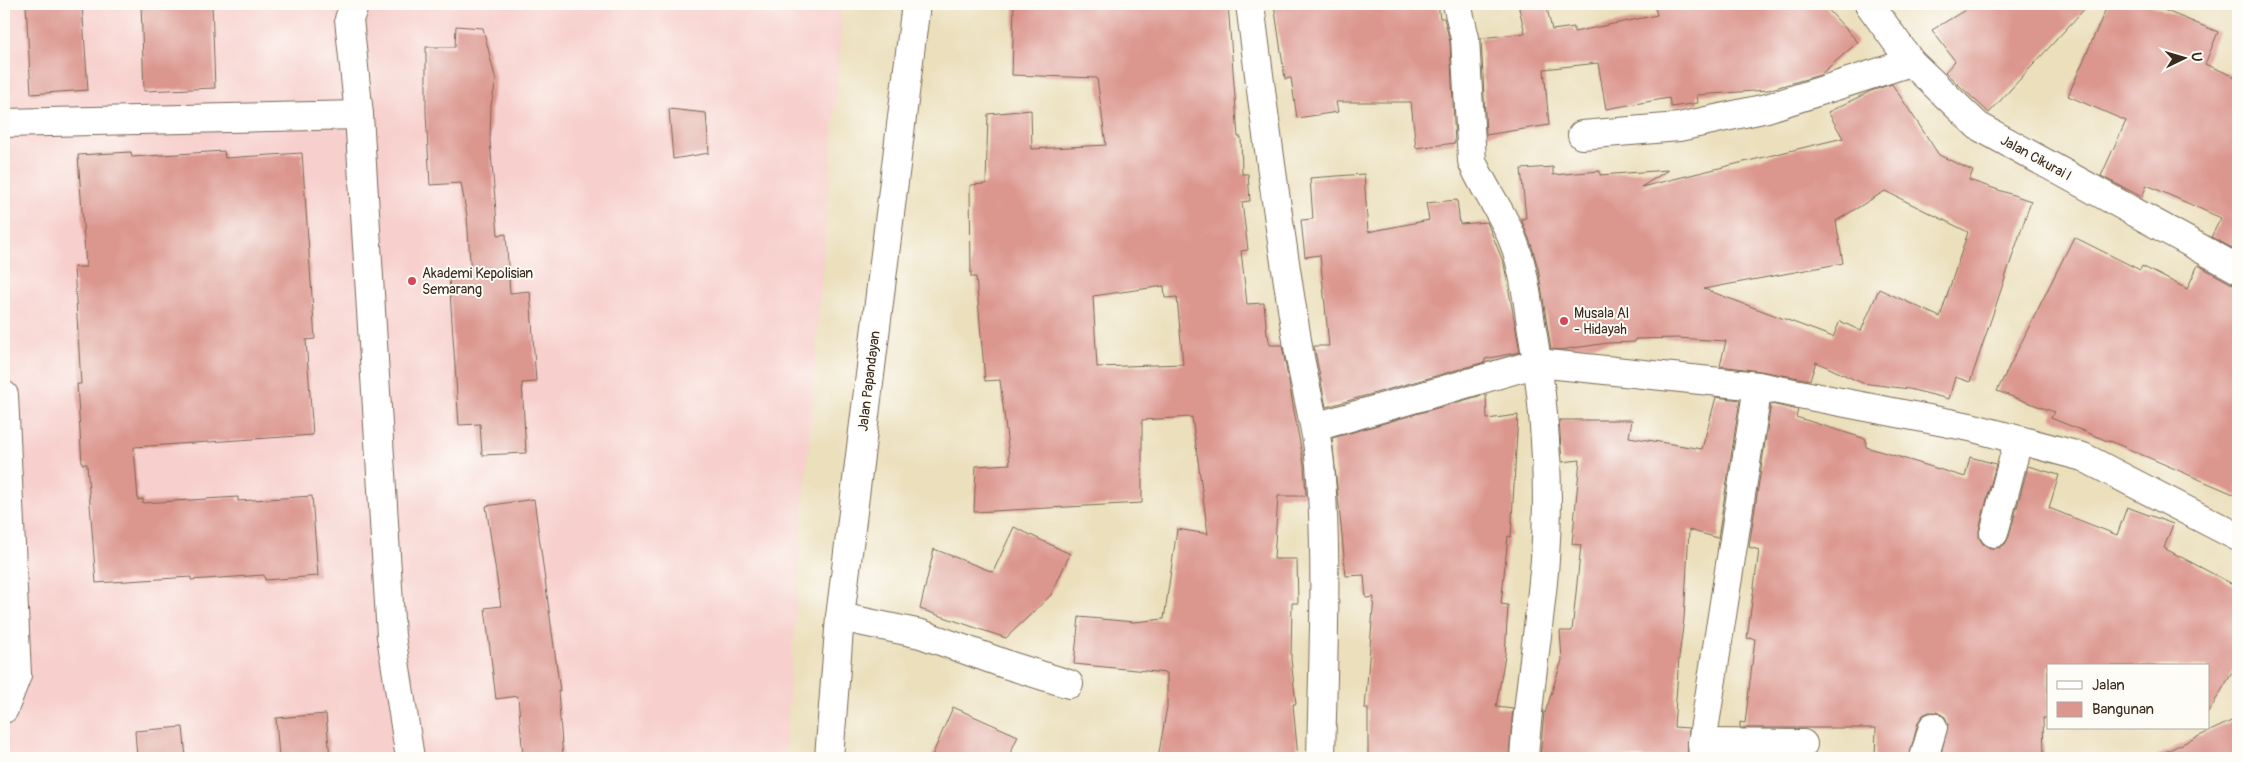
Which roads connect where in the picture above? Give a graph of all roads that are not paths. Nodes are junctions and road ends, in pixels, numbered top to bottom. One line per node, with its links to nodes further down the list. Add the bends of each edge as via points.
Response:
1 (355, 4): 7 (street, via 349,19)
2 (916, 4): 18 (street, Jalan Papandayan)
3 (1250, 4): 14 (street, via 1271,174 1297,342)
4 (1457, 4): 11 (street, via 1465,38 1472,161 1513,238)
5 (1869, 4): 6 (street, Jalan Cikurai I)
6 (1911, 62): 9 (street, via 1767,108 1679,127); 10 (street, Jalan Cikurai I, via 1978,126)
7 (359, 115): 8 (street); 24 (street, via 391,636)
8 (4, 123)
9 (1582, 135)
10 (2238, 269)
11 (1538, 363): 12 (street); 14 (street); 27 (street, via 1546,436 1545,559)
12 (1758, 386): 15 (street); 23 (street)
13 (4, 395): 20 (street, via 17,675)
14 (1315, 427): 26 (street, via 1325,568)
15 (2018, 440): 16 (street); 17 (street, via 2083,458)
16 (1994, 533)
17 (2238, 537)
18 (840, 617): 19 (street, via 921,634); 25 (street, Jalan Papandayan)
19 (1069, 684)
20 (4, 709)
21 (1933, 727): 28 (street)
22 (1804, 744): 23 (street)
23 (1702, 751)
24 (410, 758)
25 (829, 758)
26 (1321, 758)
27 (1524, 758)
28 (1924, 758)

